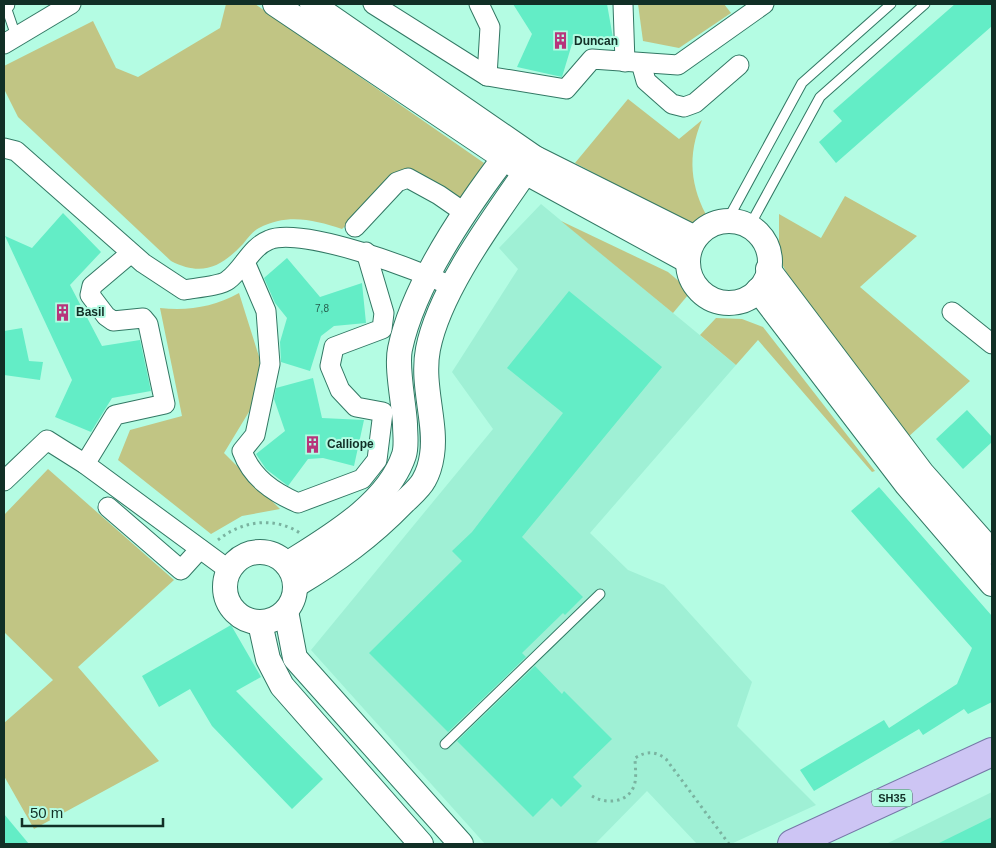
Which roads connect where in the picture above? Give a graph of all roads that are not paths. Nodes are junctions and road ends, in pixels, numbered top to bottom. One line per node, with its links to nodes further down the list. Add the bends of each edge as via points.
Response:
1 (5, 4): 11 (lane)
2 (71, 4): 11 (street)
3 (275, 4): 16 (street)
4 (312, 4): 16 (street)
5 (373, 4): 14 (street)
6 (479, 4): 14 (street, via 490,27)
7 (624, 4): 12 (street)
8 (891, 4): 19 (lane, via 802,82)
9 (925, 4): 19 (lane, via 820,97)
10 (756, 6): 12 (street, via 678,65)
11 (10, 40)
12 (633, 62): 13 (street, via 646,81 672,104 684,107 695,103); 14 (street, via 592,59 566,89)
13 (739, 65)
14 (487, 76)
15 (4, 148): 23 (street, via 16,151)
16 (509, 151): 17 (street); 18 (street)
17 (530, 165): 21 (street); 24 (street); 28 (street)
18 (465, 214): 20 (street, via 439,194 408,178 397,182); 26 (street)
19 (738, 224): 21 (street, via 715,223); 27 (street, via 759,235 766,244 769,254)
20 (355, 227)
21 (695, 238): 24 (street)
22 (366, 252): 25 (street, via 294,238 269,240); 25 (street, via 384,313 382,329 334,347 330,366 340,390 356,407 383,412 377,460 362,479 298,504 274,493 248,467 242,451 255,435 270,364 266,311); 26 (street)
23 (131, 253): 25 (street, via 184,290 228,281); 31 (street, via 92,286 90,295 113,320 136,317 143,318 148,324 165,404 115,415)
24 (688, 261): 27 (street, via 694,283 711,298 734,302 745,299)
25 (244, 262)
26 (429, 275): 28 (street); 37 (street, via 407,322 399,351 405,414 404,454 392,481 344,528 316,546)
27 (763, 280): 35 (street, via 922,473); 38 (street, via 907,485)
28 (452, 286): 37 (street, via 428,349 426,388 432,454 424,481 384,522 340,559)
29 (952, 312): 30 (street)
30 (992, 344)
31 (86, 464): 32 (street, via 47,440); 34 (street)
32 (4, 481)
33 (108, 507): 34 (street, via 181,570)
34 (203, 551): 36 (street)
35 (992, 552)
36 (229, 570): 37 (street, via 235,562 252,553 271,553); 41 (street, via 225,590 232,609 246,619)
37 (291, 574): 40 (street, via 294,599)
38 (992, 584)
39 (600, 594): 42 (lane)
40 (286, 611): 41 (street, via 274,620); 45 (street, via 295,658)
41 (260, 623): 44 (street, via 268,659 282,686)
42 (445, 744)
43 (992, 752): 46 (main road, SH35)
44 (421, 844)
45 (461, 844)
46 (792, 844)

